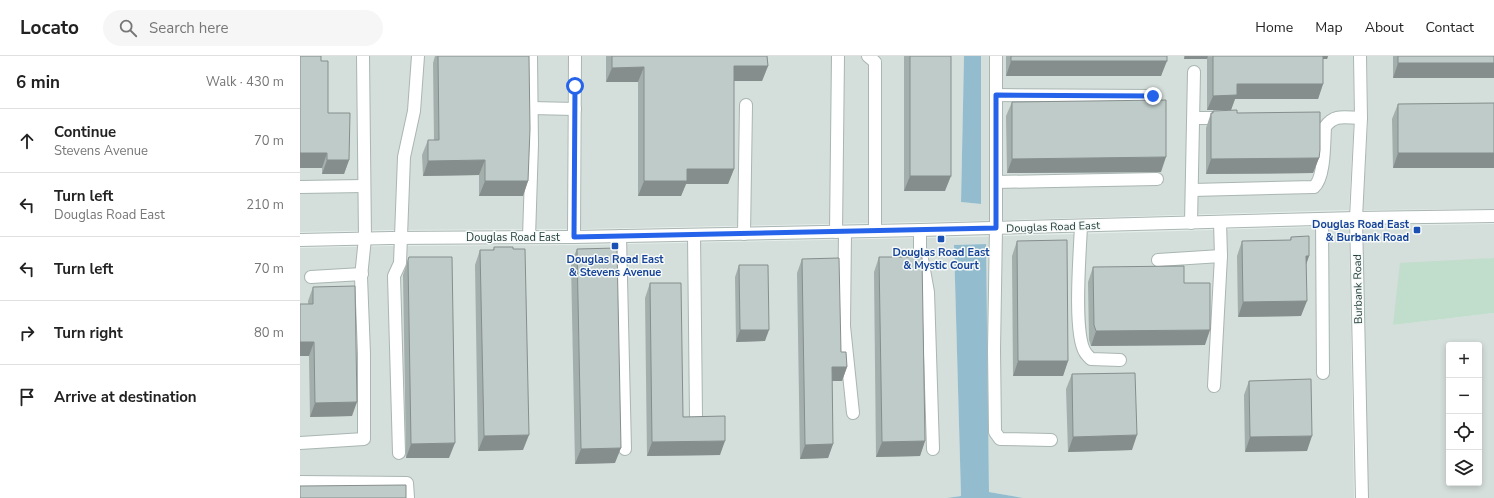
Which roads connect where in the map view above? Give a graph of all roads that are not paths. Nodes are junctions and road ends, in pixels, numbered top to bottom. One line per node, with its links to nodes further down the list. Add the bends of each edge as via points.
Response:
1 (363, 56): 22 (street)
2 (418, 56): 41 (street, via 414,111 404,157)
3 (531, 56): 13 (street)
4 (575, 56): 14 (street)
5 (838, 56): 34 (street)
6 (868, 56): 33 (street, via 875,62)
7 (996, 56): 10 (street)
8 (1360, 56): 19 (street, Burbank Road)
9 (1194, 72): 15 (street)
10 (996, 95): 11 (street); 21 (street)
11 (1153, 96)
12 (746, 105): 36 (street)
13 (531, 108): 14 (street); 38 (street)
14 (575, 109): 39 (street)
15 (1194, 118): 16 (street); 24 (street)
16 (1233, 118)
17 (1319, 118): 18 (street)
18 (1335, 118): 19 (street); 24 (street, via 1325,127 1321,174 1318,184 1314,187)
19 (1361, 118): 26 (street, Burbank Road)
20 (1157, 179): 21 (street)
21 (996, 182): 31 (street)
22 (364, 186): 23 (street); 40 (street)
23 (300, 187)
24 (1192, 190): 29 (street)
25 (1494, 216): 26 (street, Douglas Road East)
26 (1356, 218): 27 (street, Douglas Road East); 59 (street, Burbank Road)
27 (1322, 219): 28 (street, Douglas Road East); 48 (street)
28 (1220, 222): 29 (street, Douglas Road East); 43 (street)
29 (1191, 223): 30 (street, Douglas Road East)
30 (1081, 226): 31 (street, Douglas Road East); 47 (street, via 1078,303 1080,337 1084,352 1091,358)
31 (996, 228): 32 (street, Douglas Road East); 52 (street, via 995,432 1000,439)
32 (920, 230): 33 (street, Douglas Road East); 55 (street, via 920,248 928,292)
33 (875, 231): 34 (street, Douglas Road East)
34 (841, 232): 36 (street, Douglas Road East); 50 (street, via 844,326)
35 (694, 234): 36 (street, Douglas Road East); 37 (street, Douglas Road East); 51 (street)
36 (744, 234)
37 (620, 236): 39 (street, Douglas Road East); 54 (street)
38 (529, 237): 39 (street, Douglas Road East); 41 (street, Douglas Road East)
39 (574, 237)
40 (365, 238): 41 (street, Douglas Road East); 42 (street, Douglas Road East); 45 (street)
41 (401, 238): 56 (street, via 400,263 394,276)
42 (300, 240)
43 (1221, 256): 44 (street); 49 (street)
44 (1158, 260)
45 (362, 274): 46 (street); 53 (street, via 364,439)
46 (311, 277)
47 (1120, 360)
48 (1323, 373)
49 (1214, 386)
50 (853, 413)
51 (696, 416)
52 (1051, 440)
53 (300, 443)
54 (625, 449)
55 (933, 449)
56 (399, 453)
57 (300, 482): 58 (street, via 407,483)
58 (408, 498)
59 (1362, 498)

